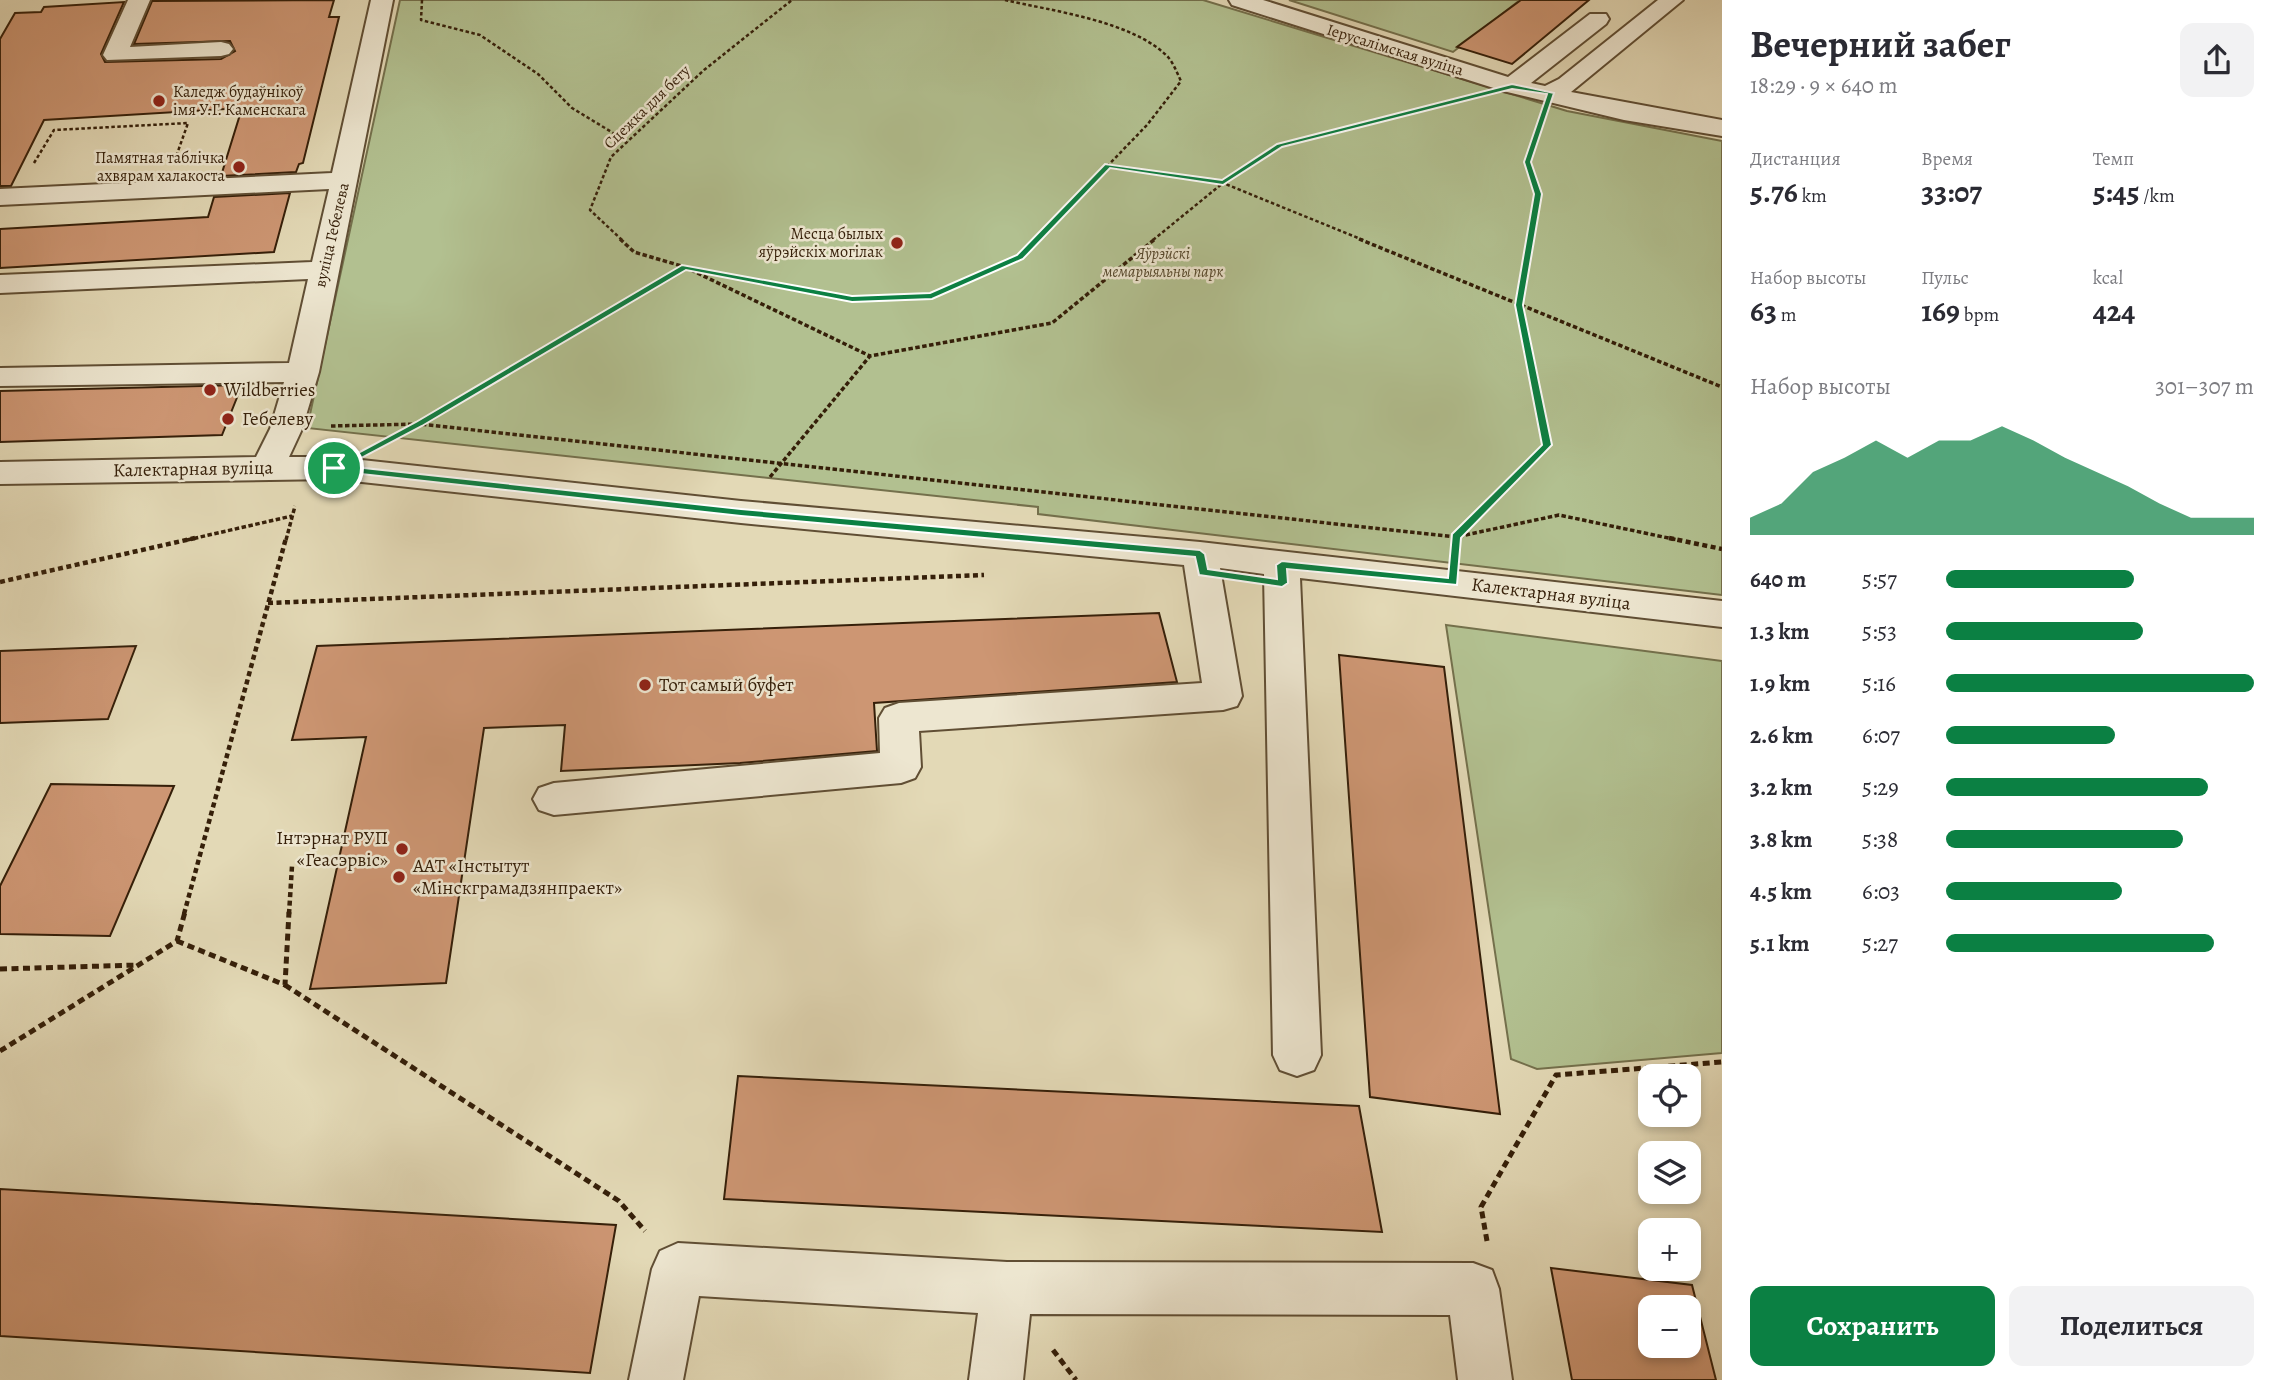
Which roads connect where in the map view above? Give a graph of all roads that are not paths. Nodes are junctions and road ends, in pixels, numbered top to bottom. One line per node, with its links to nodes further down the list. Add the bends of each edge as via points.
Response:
1 (139, 0): 6 (street, via 114,55)
2 (382, 0): 12 (street, вуліца Гебелева)
3 (1240, 0): 9 (street, Іерусалімская вуліца)
4 (1672, 0): 7 (street)
5 (1598, 19): 9 (street)
6 (221, 49)
7 (1590, 63): 8 (street); 10 (street)
8 (1625, 74)
9 (1512, 86): 10 (street, Іерусалімская вуліца)
10 (1551, 93): 11 (street, Іерусалімская вуліца)
11 (1722, 128)
12 (345, 180): 13 (street); 14 (street, вуліца Гебелева)
13 (0, 197)
14 (324, 270): 15 (street); 16 (street, вуліца Гебелева)
15 (0, 284)
16 (303, 372): 17 (street); 18 (street, вуліца Гебелева, via 286,429)
17 (0, 377)
18 (268, 467): 19 (street, Калектарная вуліца); 20 (street, Калектарная вуліца, via 334,468 741,512)
19 (0, 473)
20 (1200, 554): 21 (street, Калектарная вуліца); 23 (street, via 1223,696 899,718 901,767)
21 (1282, 565): 22 (street, Калектарная вуліца); 24 (street)
22 (1722, 614)
23 (554, 799)
24 (1297, 1055)
25 (1007, 1288): 26 (street, via 678,1269); 27 (street); 28 (street, via 1473,1289)
26 (656, 1380)
27 (996, 1380)
28 (1485, 1380)

